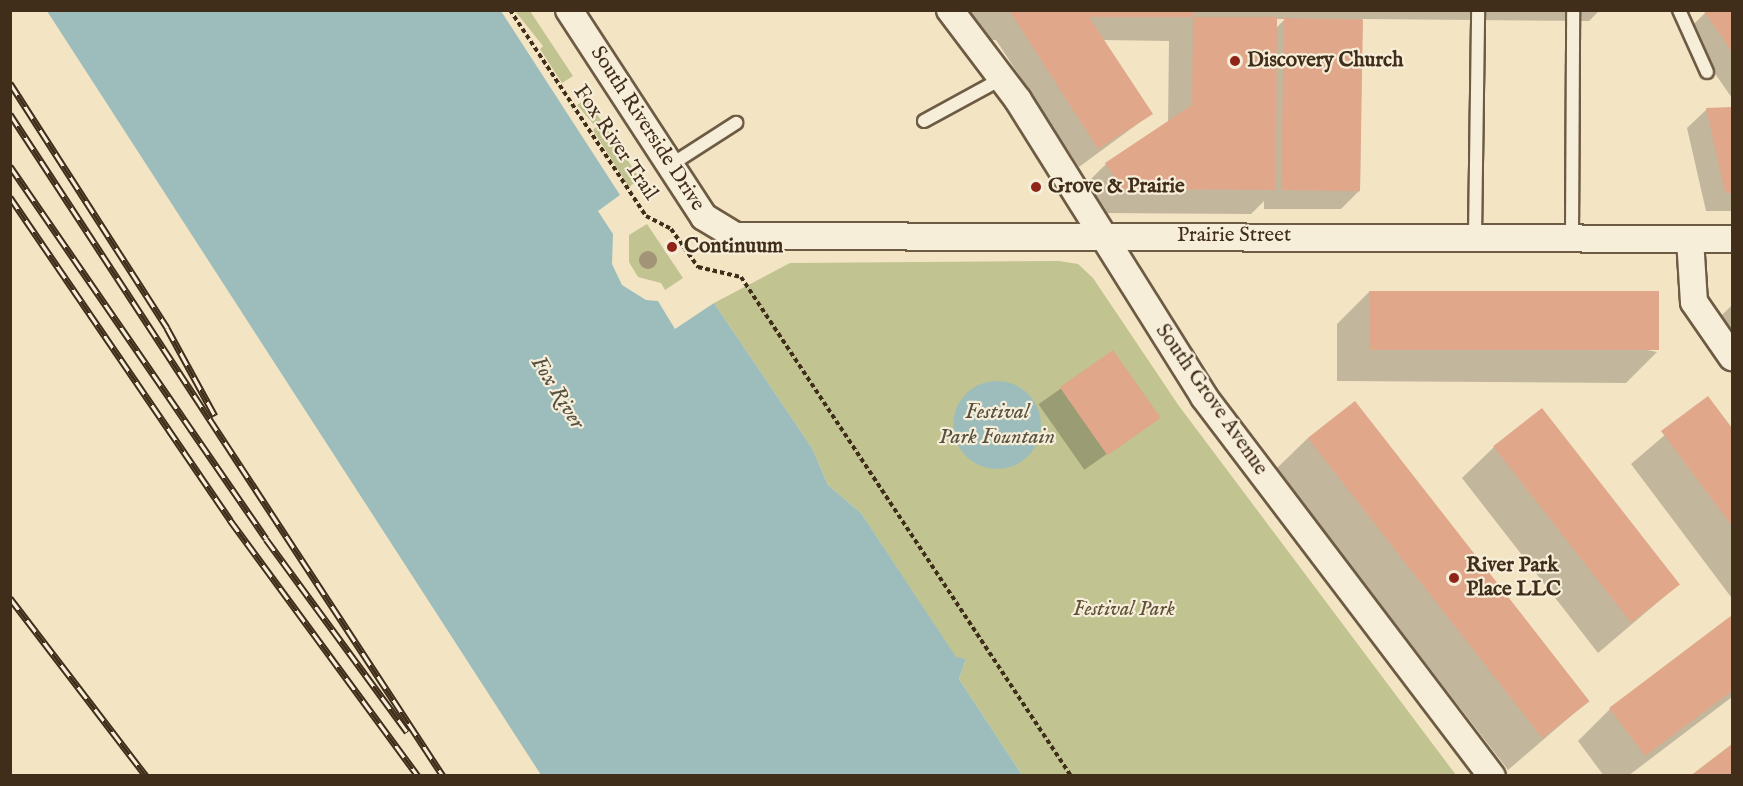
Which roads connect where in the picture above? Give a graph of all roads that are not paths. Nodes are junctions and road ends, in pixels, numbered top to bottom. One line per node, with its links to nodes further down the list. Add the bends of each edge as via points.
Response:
1 (950, 10): 7 (street, South Grove Avenue)
2 (1573, 10): 14 (lane)
3 (1679, 10): 6 (lane)
4 (1478, 12): 12 (lane)
5 (575, 13): 10 (street, South Riverside Drive)
6 (1707, 72)
7 (1001, 79): 8 (lane); 13 (street, South Grove Avenue)
8 (924, 121)
9 (736, 123): 10 (lane)
10 (669, 166): 11 (street, South Riverside Drive, via 704,217)
11 (736, 236): 13 (street, Prairie Street)
12 (1475, 236): 13 (street, Prairie Street); 14 (street, Prairie Street)
13 (1101, 237): 18 (street, South Grove Avenue, via 1204,396)
14 (1572, 237): 15 (street, Prairie Street)
15 (1689, 239): 16 (street, Prairie Street); 17 (street, via 1695,303)
16 (1732, 239)
17 (1732, 357)
18 (1492, 776)

